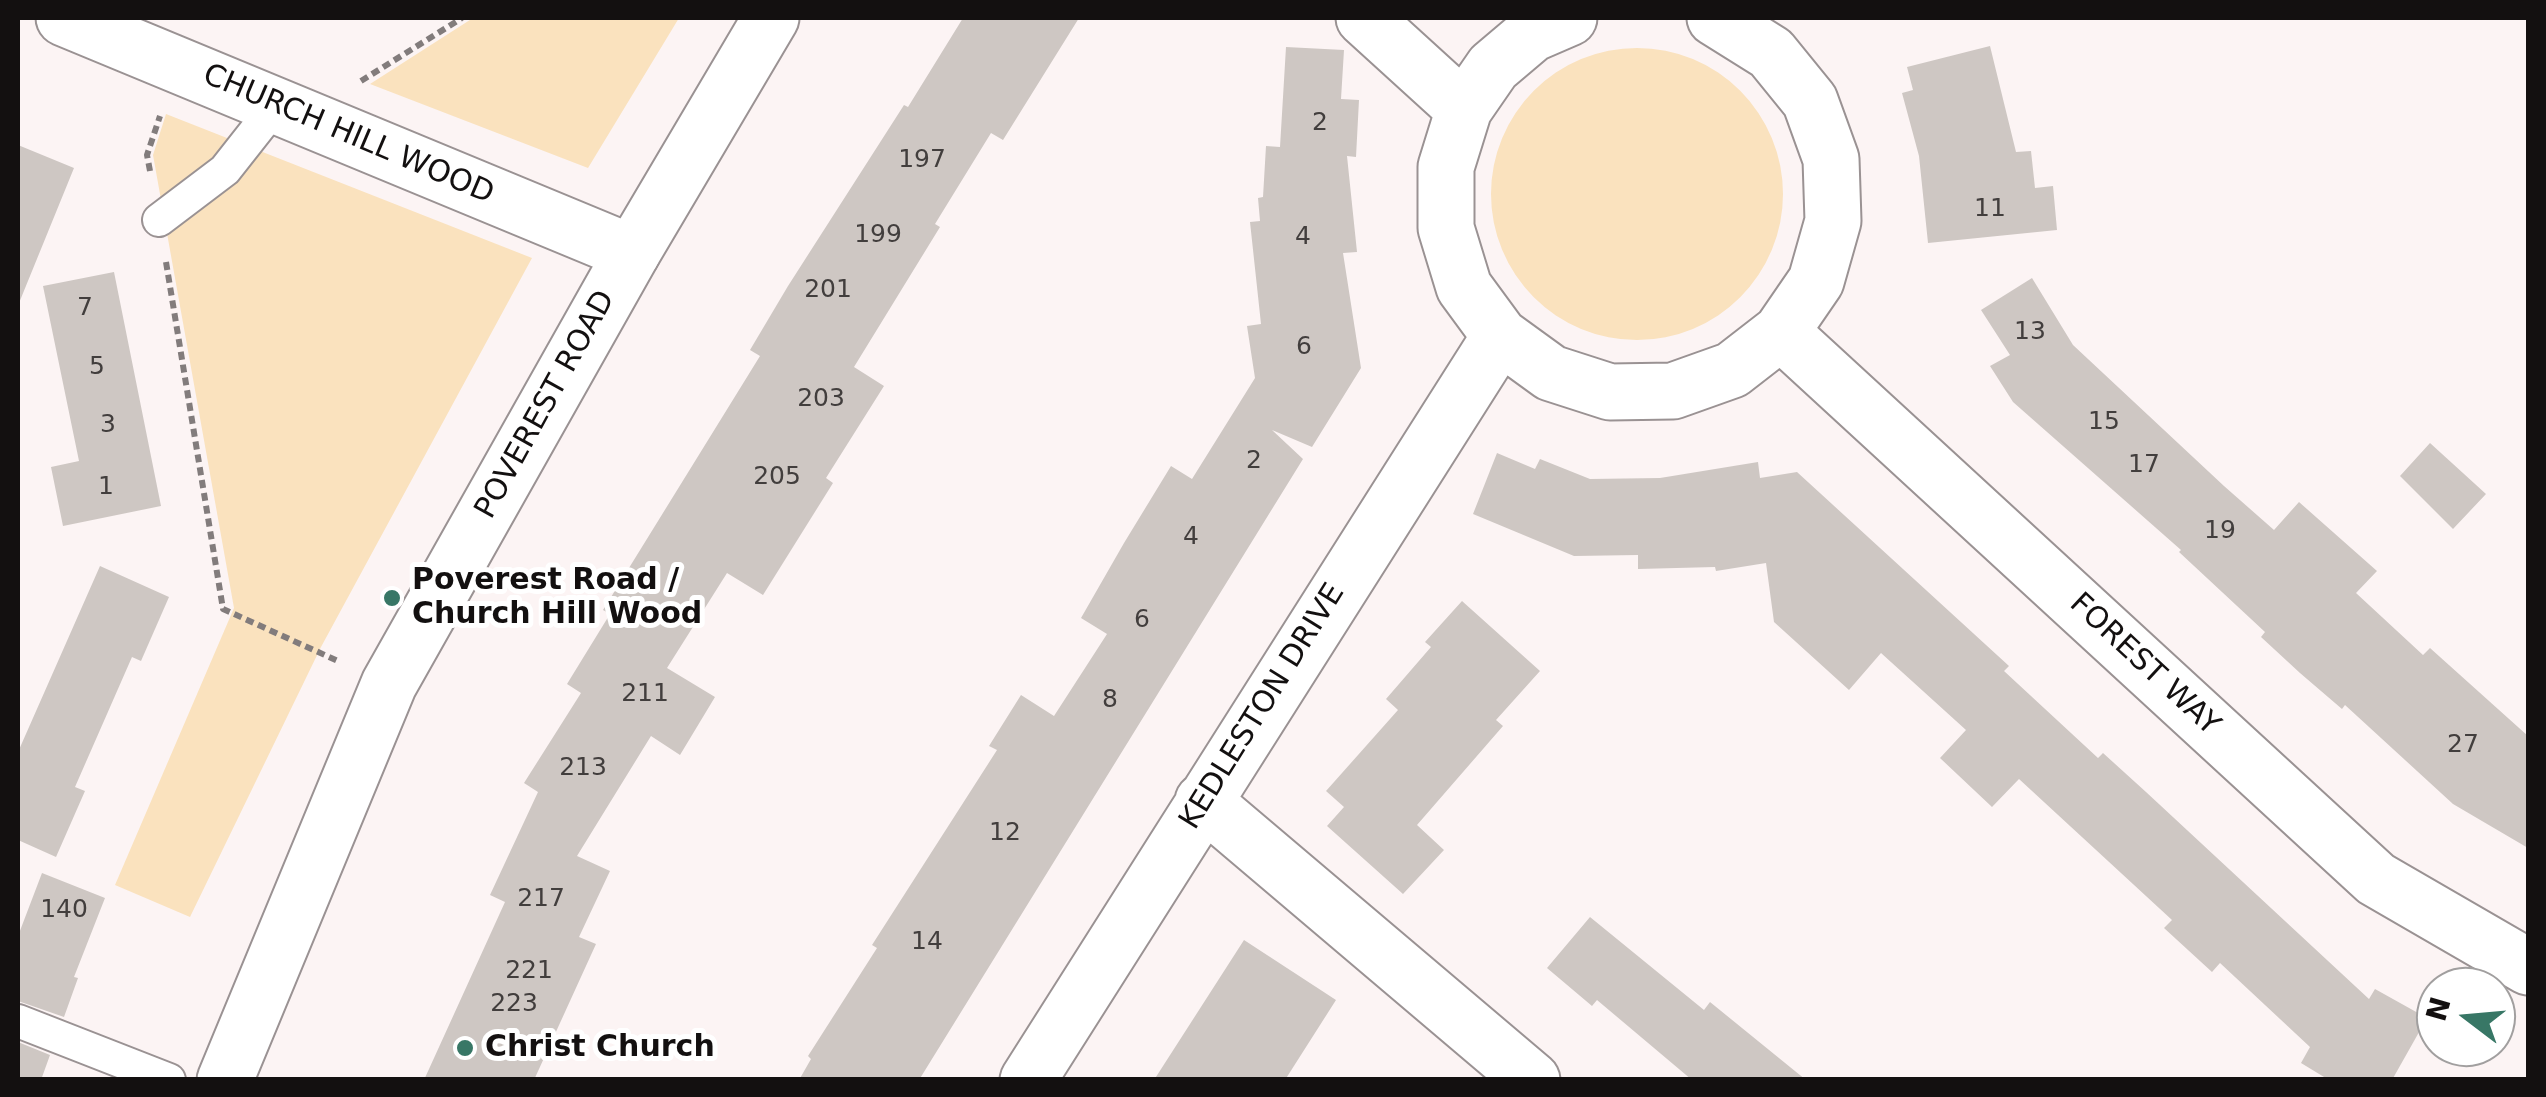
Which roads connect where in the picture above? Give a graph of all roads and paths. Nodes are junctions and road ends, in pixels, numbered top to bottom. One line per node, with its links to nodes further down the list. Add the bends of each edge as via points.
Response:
1 (64, 18): 7 (street, CHURCH HILL WOOD)
2 (462, 18): 9 (path)
3 (771, 18): 11 (street, POVEREST ROAD)
4 (1364, 18): 8 (street)
5 (1718, 18): 12 (street, via 1771,53 1810,101 1831,159 1833,221 1816,281)
6 (1538, 23): 8 (street, via 1493,67)
7 (177, 64): 9 (street, CHURCH HILL WOOD); 10 (path, via 147,155)
8 (1464, 109): 13 (street, via 1446,167 1446,228 1464,286)
9 (291, 110): 10 (lane); 11 (street, CHURCH HILL WOOD)
10 (159, 220): 14 (path, via 223,609)
11 (632, 253): 14 (street, POVEREST ROAD)
12 (1782, 332): 13 (street, via 1732,370 1657,392 1610,392 1551,373); 16 (street, FOREST WAY, via 2376,878)
13 (1500, 336): 15 (street, KEDLESTON DRIVE)
14 (389, 684): 19 (street, POVEREST ROAD)
15 (1203, 801): 20 (street, KEDLESTON DRIVE); 21 (street)
16 (2528, 966)
17 (18, 1021): 18 (lane)
18 (169, 1080)
19 (225, 1080)
20 (1028, 1080)
21 (1532, 1080)

